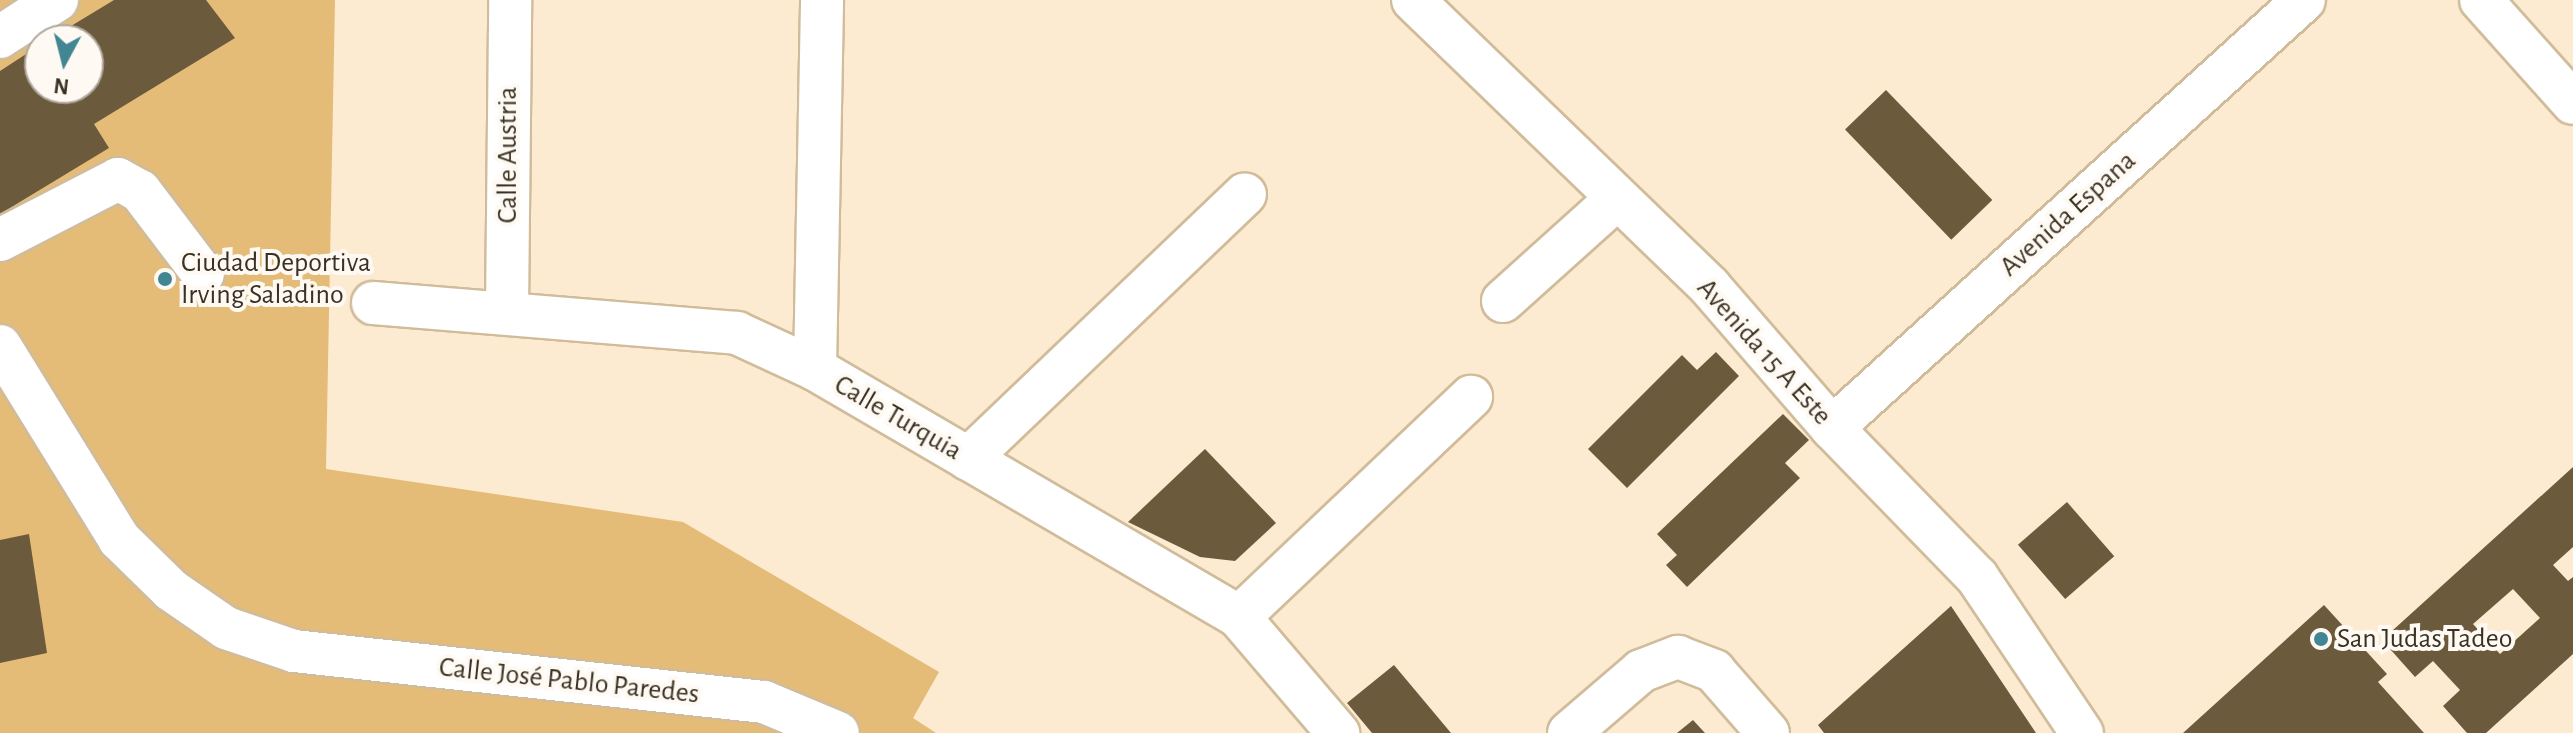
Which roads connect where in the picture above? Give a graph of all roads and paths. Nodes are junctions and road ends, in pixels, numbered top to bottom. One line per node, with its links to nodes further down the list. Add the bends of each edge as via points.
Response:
1 (57, 0): 7 (street)
2 (510, 0): 15 (street, Calle Austria)
3 (822, 0): 17 (street)
4 (1413, 0): 10 (street, Avenida 15 A Este)
5 (2304, 0): 19 (street, Avenida Espana)
6 (2492, 4): 8 (street)
7 (0, 37)
8 (2573, 103)
9 (1245, 194): 20 (street)
10 (1614, 201): 13 (street); 19 (street, Avenida 15 A Este, via 1710,287)
11 (0, 240): 12 (street, via 118,179 140,191)
12 (203, 274)
13 (1503, 301)
14 (373, 303): 15 (street, Calle Turquia)
15 (507, 310): 17 (street, Calle Turquia, via 737,333)
16 (0, 346): 22 (street, Calle José Pablo Paredes, via 119,539 171,590 226,628 294,651 764,702)
17 (815, 369): 20 (street, Calle Turquia)
18 (1471, 397): 21 (street)
19 (1832, 428): 26 (street, Avenida 15 A Este, via 1977,577)
20 (968, 459): 21 (street, Calle Turquia)
21 (1239, 617): 23 (street, Calle Turquia)
22 (838, 733)
23 (1338, 733)
24 (1569, 733): 25 (street, via 1641,671 1678,657 1714,671)
25 (1768, 733)
26 (2082, 733)

